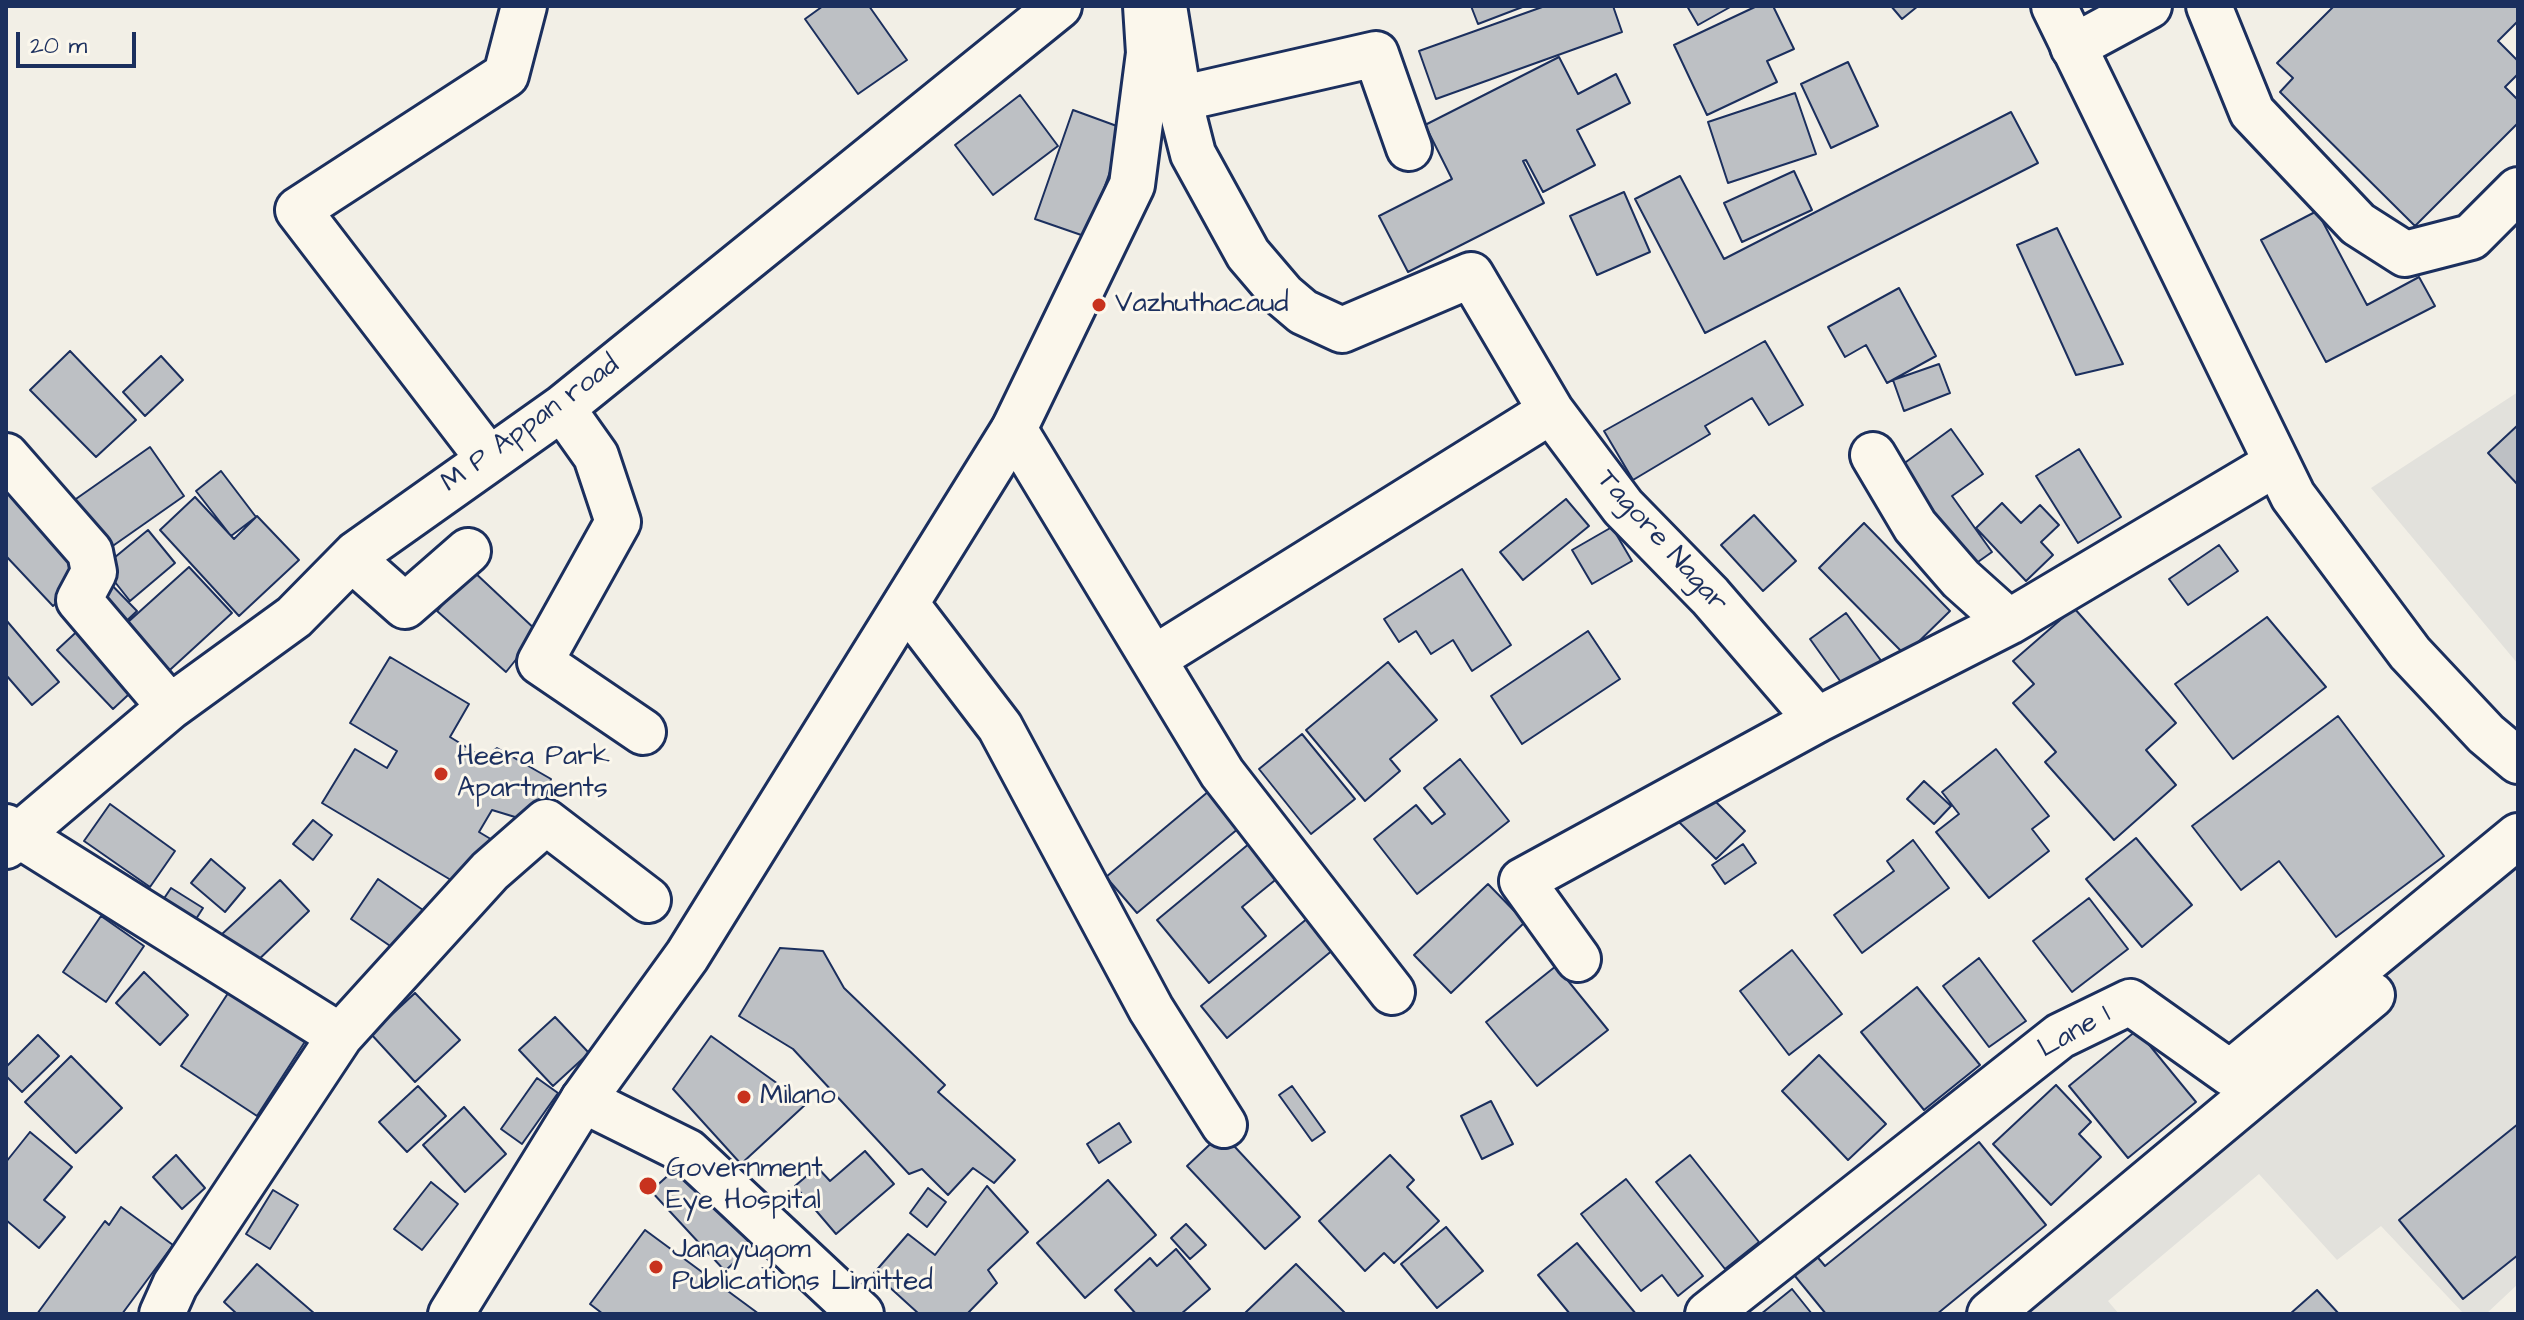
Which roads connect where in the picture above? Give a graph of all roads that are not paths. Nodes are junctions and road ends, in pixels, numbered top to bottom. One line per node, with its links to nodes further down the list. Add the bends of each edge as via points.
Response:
1 (524, 6): 17 (street, via 506,75 298,210)
2 (1059, 6): 12 (street, M P Appan road)
3 (1146, 6): 14 (street, via 1149,53 1132,185)
4 (1164, 6): 9 (street, Tagore Nagar)
5 (2054, 6): 8 (street)
6 (2149, 6): 8 (street)
7 (2209, 6): 11 (street, via 2252,112 2358,224 2405,254 2471,237)
8 (2073, 47): 18 (street)
9 (1179, 99): 10 (street, via 1376,54); 13 (street, Tagore Nagar, via 1193,154 1248,254 1303,312 1342,330 1471,275)
10 (1409, 148)
11 (2518, 190)
12 (562, 408): 17 (street, M P Appan road); 26 (street, via 596,456 618,522 540,662)
13 (1551, 411): 23 (street); 25 (street, Tagore Nagar, via 1623,507 1710,596)
14 (1014, 429): 21 (street); 23 (street)
15 (1873, 455): 22 (street, via 1915,526 1961,579)
16 (6, 456): 24 (street, via 90,552 94,572 79,600)
17 (488, 458): 20 (street, M P Appan road)
18 (2275, 464): 22 (street); 27 (street, via 2410,653)
19 (468, 551): 20 (street, via 405,606)
20 (352, 559): 24 (street, M P Appan road, via 294,617)
21 (906, 604): 35 (street, via 687,956); 36 (street, via 1000,727 1151,1009)
22 (2009, 622): 25 (street)
23 (1153, 659): 33 (street, via 1222,773)
24 (170, 707): 28 (street, M P Appan road)
25 (1817, 720): 32 (street, via 1522,881)
26 (643, 732)
27 (2518, 761)
28 (9, 836): 34 (street)
29 (2518, 836): 40 (street, Lane 1, via 2230,1073 2130,1002 2060,1036)
30 (2518, 873): 41 (street)
31 (648, 900): 34 (street, via 546,822 490,871)
32 (1578, 959)
33 (1392, 992)
34 (340, 1036): 37 (street, via 175,1285)
35 (583, 1100): 38 (street); 39 (street, via 688,1152)
36 (1224, 1125)
37 (162, 1314)
38 (451, 1314)
39 (861, 1314)
40 (1708, 1314)
41 (1990, 1314)

